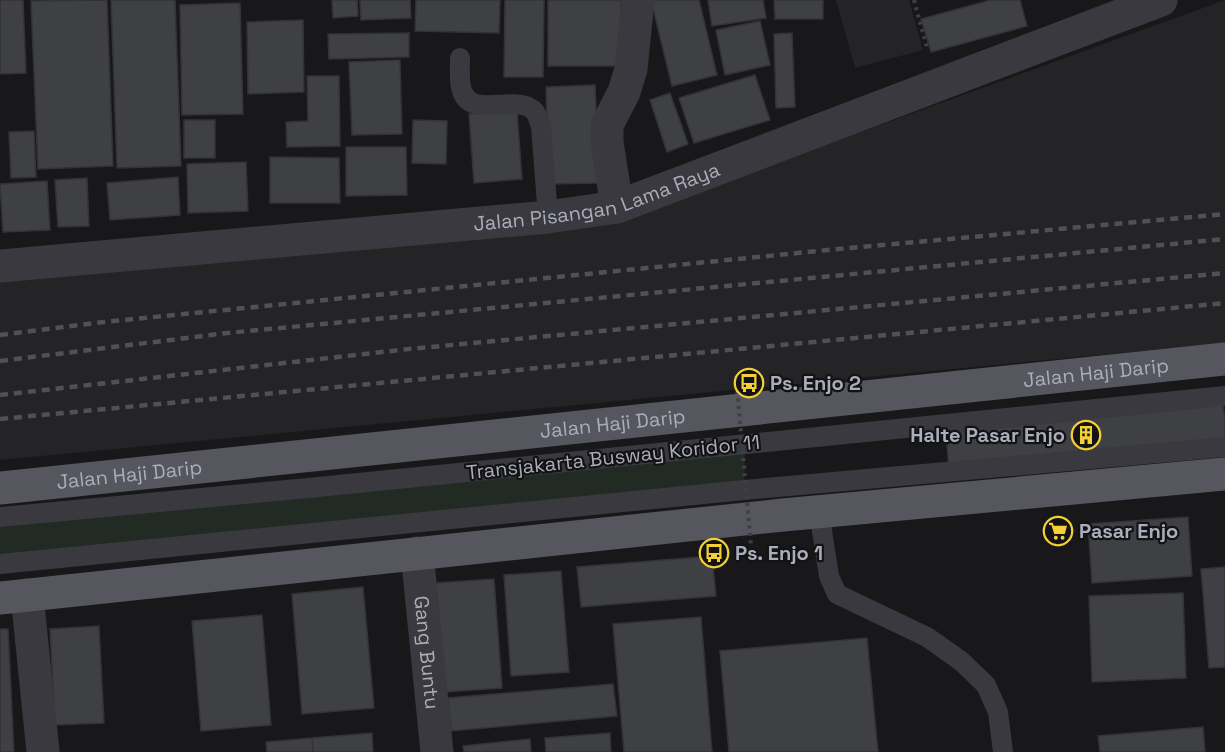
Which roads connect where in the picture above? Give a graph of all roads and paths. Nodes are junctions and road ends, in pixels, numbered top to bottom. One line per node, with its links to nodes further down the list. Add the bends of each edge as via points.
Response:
1 (638, 0): 6 (street, via 631,69 607,125)
2 (914, 0): 5 (path)
3 (1161, 0): 5 (street, Jalan Pisangan Lama Raya)
4 (460, 58): 7 (lane, via 461,89 467,99 477,105 525,105 535,112 541,126)
5 (938, 84): 6 (street, Jalan Pisangan Lama Raya)
6 (617, 207): 7 (street, Jalan Pisangan Lama Raya)
7 (548, 217): 8 (street, Jalan Pisangan Lama Raya)
8 (0, 266)
9 (1225, 359): 14 (main road, Jalan Haji Darip)
10 (736, 376): 17 (path, bridge)
11 (1225, 396): 16 (lane, Transjakarta Busway Koridor 11)
12 (1225, 447): 19 (lane)
13 (1225, 474): 15 (main road)
14 (0, 488)
15 (819, 512): 18 (main road); 23 (lane, via 829,576 837,594 927,637 962,660 990,694 998,712)
16 (0, 517)
17 (751, 546)
18 (417, 553): 20 (main road); 22 (street, Gang Buntu)
19 (0, 564)
20 (14, 596): 21 (street)
21 (43, 752)
22 (437, 752)
23 (1003, 752)

